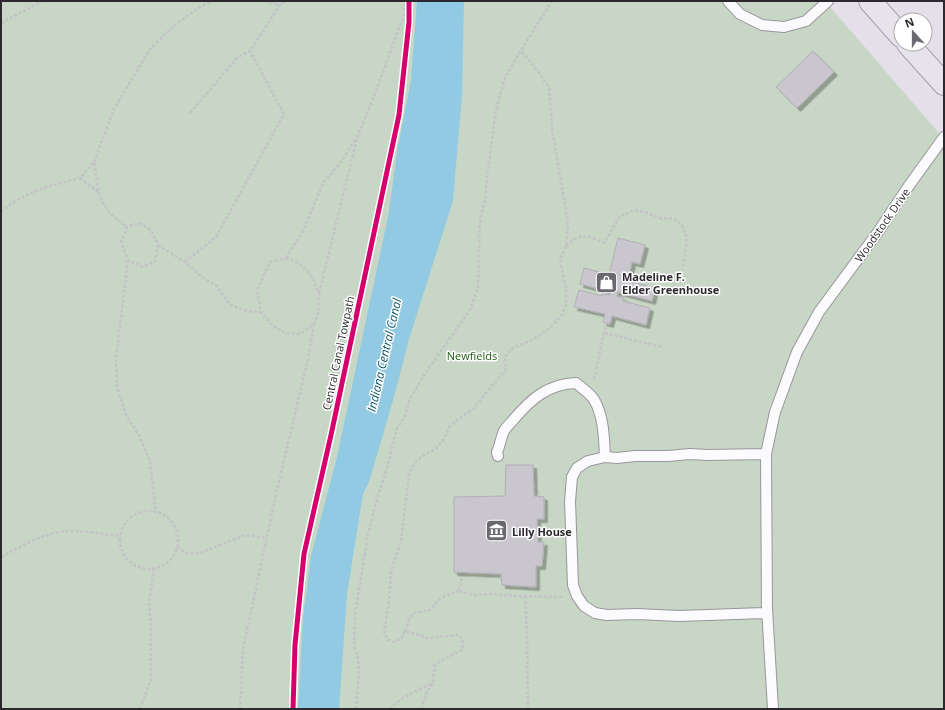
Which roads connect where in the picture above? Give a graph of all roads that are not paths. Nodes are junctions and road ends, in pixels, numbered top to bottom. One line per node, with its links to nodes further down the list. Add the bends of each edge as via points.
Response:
1 (728, 1): 2 (lane, via 740,14 762,25 784,27 806,21)
2 (828, 1)
3 (870, 1): 4 (main road)
4 (893, 27)
5 (915, 52): 6 (main road)
6 (944, 84)
7 (944, 137): 8 (lane, Woodstock Drive, via 819,312 797,352 775,412)
8 (766, 454): 10 (lane); 11 (lane, Woodstock Drive)
9 (498, 456): 10 (lane, via 504,431 539,394 553,387 576,383 593,398 605,437)
10 (605, 457): 11 (lane, via 588,461 577,468 572,477 571,573 577,596 584,606 595,613 607,616)
11 (767, 613): 12 (lane, Woodstock Drive)
12 (773, 709)

